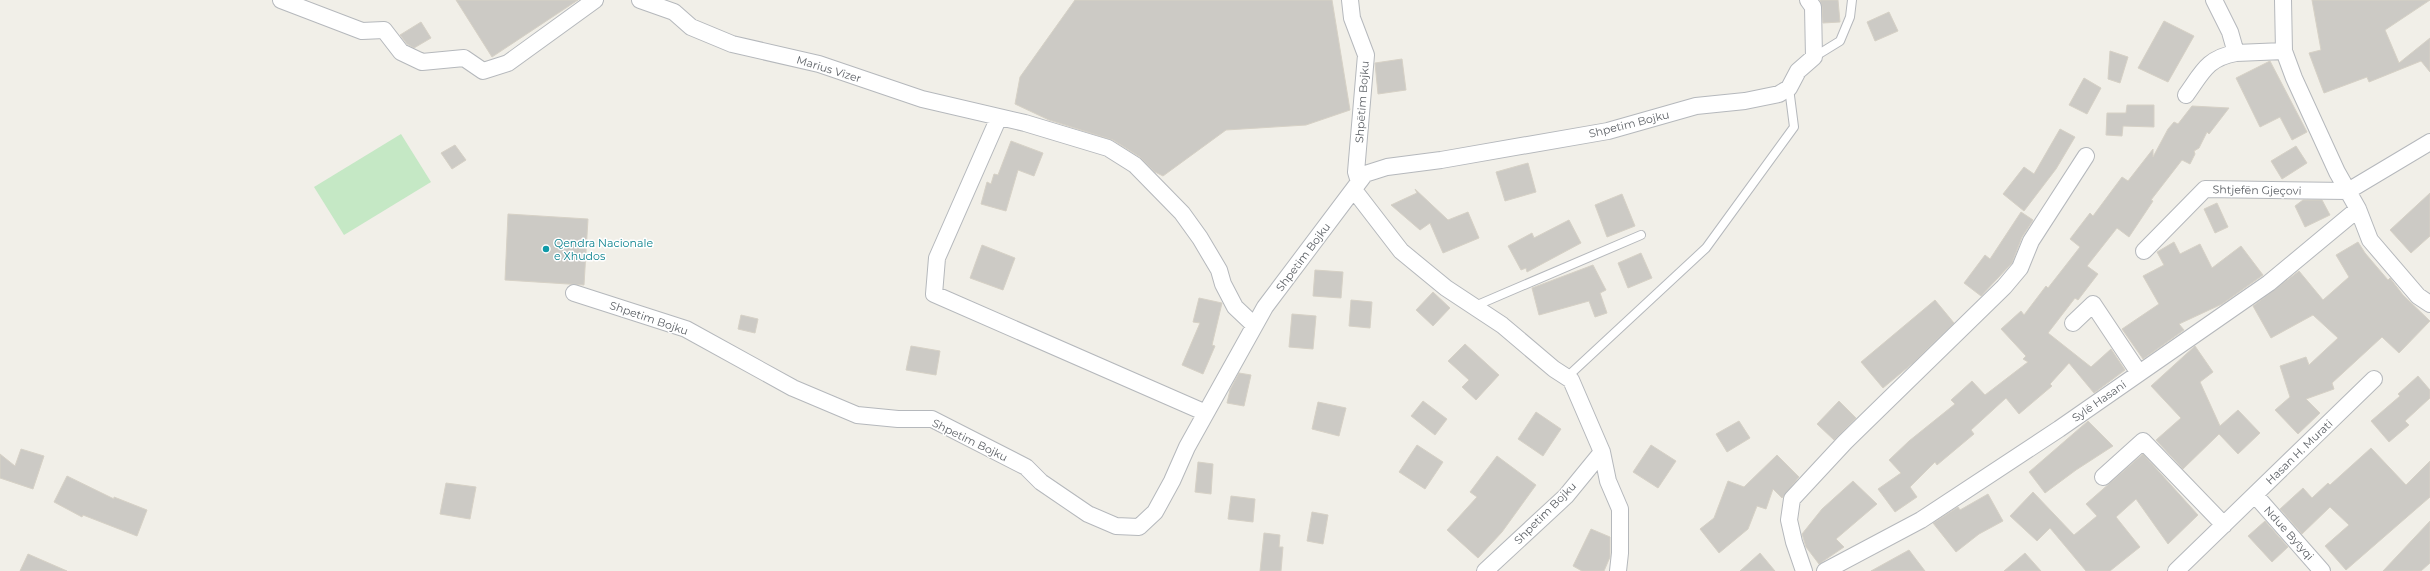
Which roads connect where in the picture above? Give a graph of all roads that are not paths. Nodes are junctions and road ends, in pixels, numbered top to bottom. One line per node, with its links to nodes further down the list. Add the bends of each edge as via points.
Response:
1 (281, 0): 2 (street, via 362,31 384,30 401,52 422,62 464,58 483,71 508,63)
2 (595, 0)
3 (640, 0): 14 (street, Marius Vizer, via 674,12 691,27 732,44 819,64 922,99)
4 (1350, 0): 17 (street, Shpëtim Bojku, via 1352,18 1366,55)
5 (1808, 0): 11 (street, via 1813,7)
6 (1852, 0): 11 (lane, via 1850,17 1840,41)
7 (2214, 0): 10 (street, via 2230,32)
8 (2283, 0): 9 (street)
9 (2284, 51): 10 (street); 18 (street, via 2294,78)
10 (2236, 53): 13 (street, via 2212,61)
11 (1814, 58): 12 (street, via 1798,71)
12 (1789, 88): 17 (street, Shpetim Bojku, via 1779,94 1752,100 1696,106 1608,131 1387,167 1365,174); 28 (lane, via 1794,127 1706,248)
13 (2186, 95)
14 (999, 117): 26 (street, Marius Vizer, via 1108,148 1135,165 1182,213 1215,264 1235,307); 30 (street, via 937,258 934,294)
15 (2430, 142): 18 (street)
16 (2086, 156): 37 (street, via 2031,241 2020,268 2004,287 1845,442 1792,499 1788,520)
17 (1356, 186): 24 (street, via 1401,251 1446,288); 26 (street, Shpetim Bojku)
18 (2348, 192): 19 (street); 21 (street, Shtjefën Gjeçovi, via 2205,189)
19 (2358, 209): 23 (street, via 2370,240 2418,296); 27 (street, Sylë Hasani, via 2269,283)
20 (1641, 235): 24 (lane)
21 (2144, 251)
22 (574, 293): 30 (street, Shpetim Bojku, via 686,329 793,388 857,414 898,419 932,419 1026,467 1041,482 1088,514 1116,526 1138,527 1155,512)
23 (2430, 304)
24 (1475, 306): 28 (street)
25 (2073, 323): 27 (street, via 2093,304)
26 (1254, 325): 30 (street, Shpetim Bojku)
27 (2139, 373): 38 (street, Sylë Hasani, via 1922,520)
28 (1567, 377): 31 (street, via 1571,380)
29 (2374, 379): 33 (street, Hasan H. Murati)
30 (1206, 413)
31 (1602, 452): 35 (street, Shpetim Bojku, via 1566,496); 36 (street, via 1608,481 1620,509)
32 (2103, 477): 34 (street, via 2144,441)
33 (2255, 495): 34 (street, Hasan H. Murati); 40 (street, Ndue Bytyqi)
34 (2224, 525): 39 (street, Hasan H. Murati)
35 (1485, 571)
36 (1618, 571)
37 (1804, 571)
38 (1826, 571)
39 (2176, 571)
40 (2322, 571)

